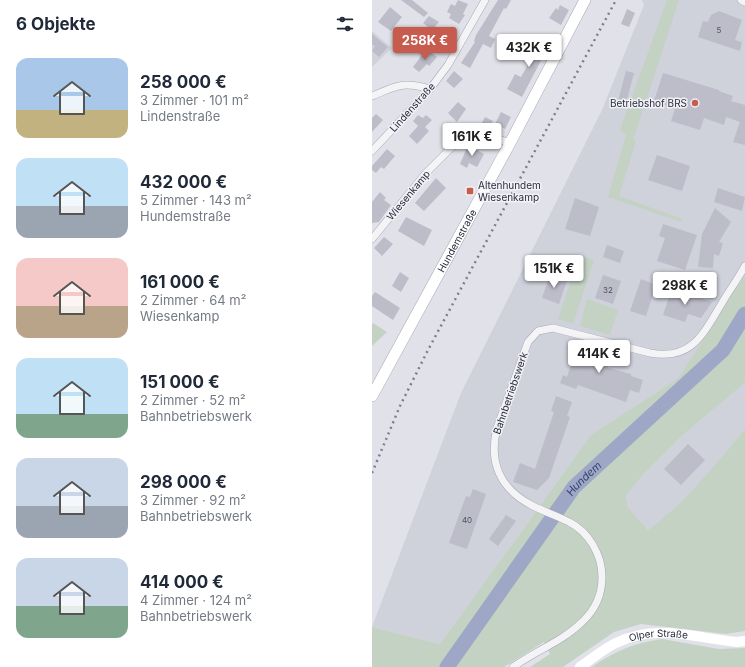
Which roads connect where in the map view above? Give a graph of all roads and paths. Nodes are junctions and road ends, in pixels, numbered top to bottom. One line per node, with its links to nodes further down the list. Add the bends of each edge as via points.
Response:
1 (485, 0): 5 (street, Lindenstraße, via 448,65)
2 (585, 0): 7 (main road, Hundemstraße)
3 (742, 0): 4 (street)
4 (745, 2)
5 (430, 89): 6 (street, via 414,84 400,84); 8 (street, Lindenstraße)
6 (372, 96)
7 (510, 143): 9 (street, Wiesenkamp, via 487,135 462,137 426,173); 11 (main road, Hundemstraße)
8 (372, 151)
9 (372, 239)
10 (745, 266): 13 (street, Bahnbetriebswerk, via 703,334 688,348 678,353 664,356 553,328 538,331 531,337 518,366 497,428 493,453 498,471 507,487 518,497 570,522 592,542 602,570 602,586 598,602 590,614 569,634)
11 (372, 396)
12 (745, 641): 14 (main road, Olper Straße, via 730,642 671,632 650,632 616,643)
13 (513, 667)
14 (580, 667)

